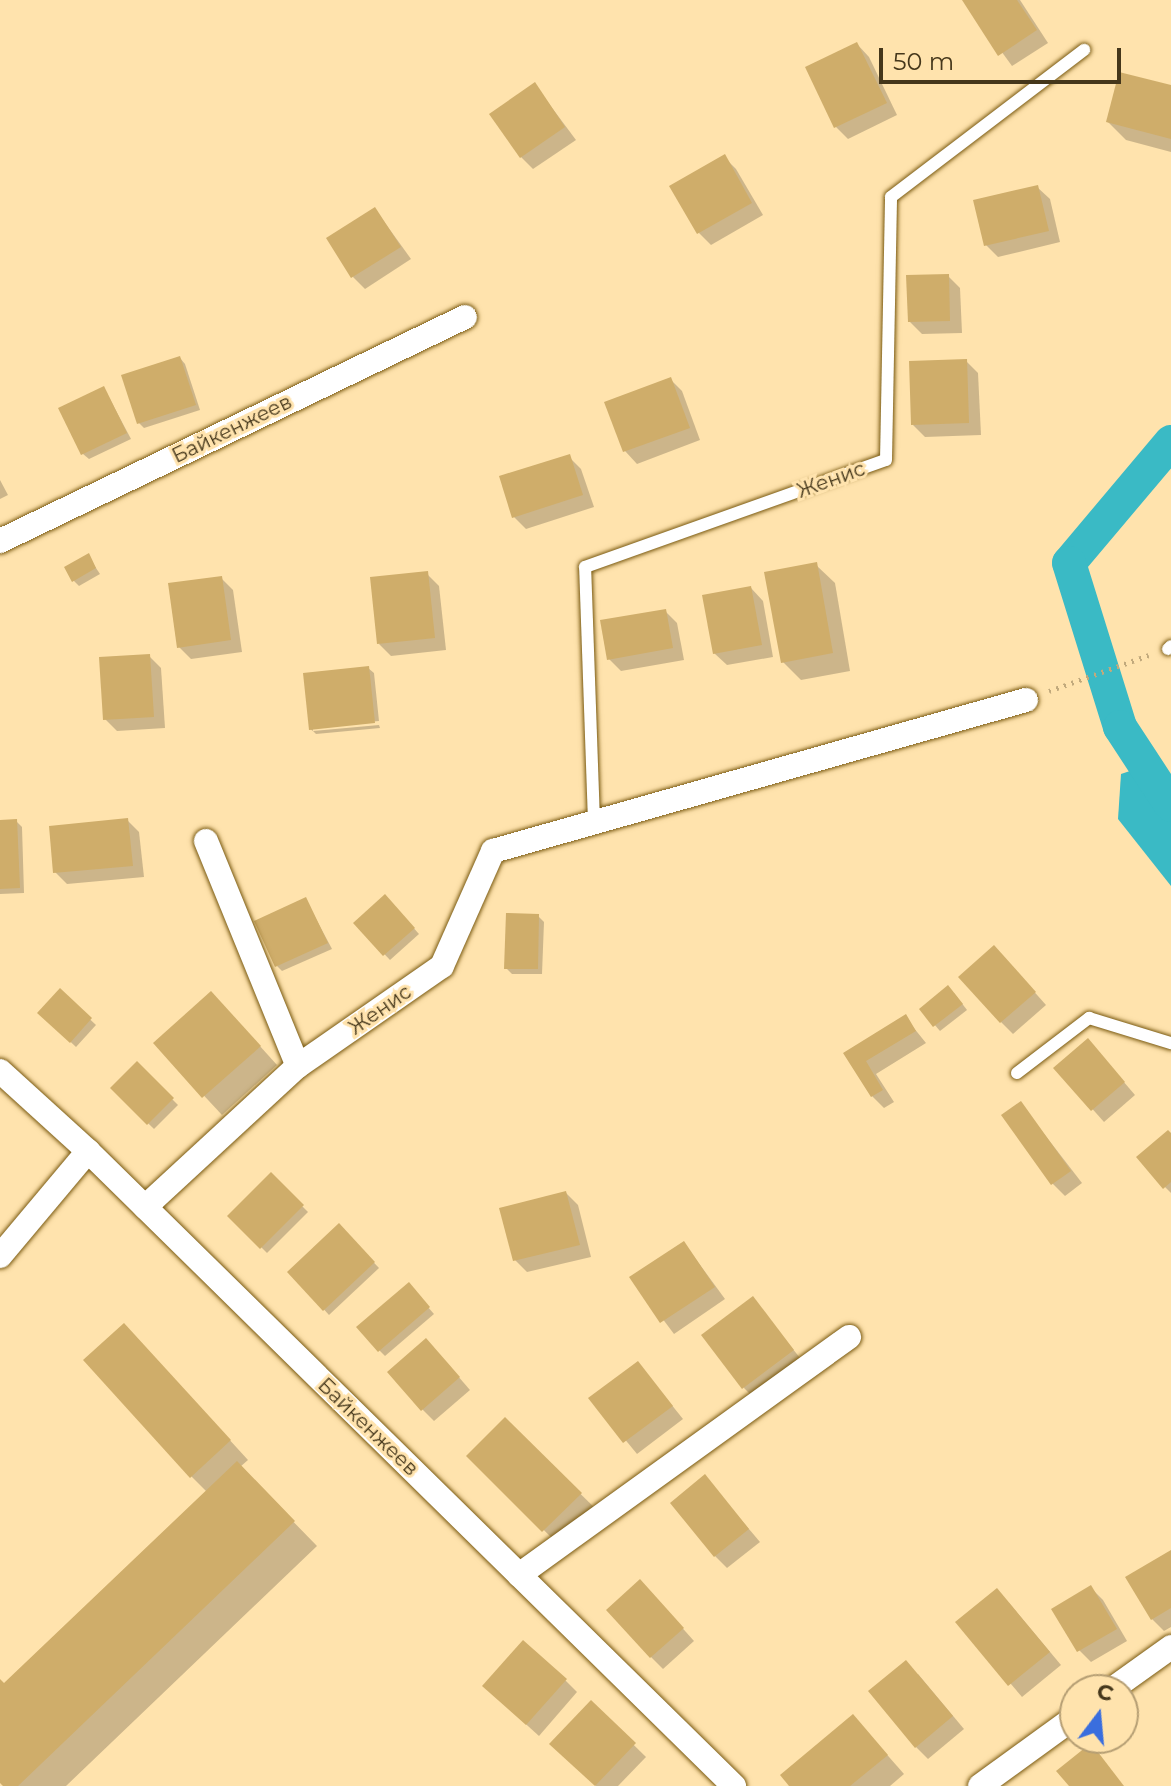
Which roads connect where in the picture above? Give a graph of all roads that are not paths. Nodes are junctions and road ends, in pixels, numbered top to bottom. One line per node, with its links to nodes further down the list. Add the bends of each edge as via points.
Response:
1 (1084, 50): 5 (lane, Женис, via 891,197 886,460 585,567)
2 (465, 317): 3 (street, Байкенжеев)
3 (0, 541)
4 (1026, 700): 5 (street, Женис)
5 (594, 822): 8 (street, Женис, via 493,851 442,966)
6 (206, 841): 8 (street)
7 (1171, 1043): 10 (lane, via 1089,1018)
8 (298, 1066): 12 (street, Женис)
9 (0, 1071): 11 (street, Байкенжеев)
10 (1017, 1073)
11 (88, 1151): 12 (street, Байкенжеев); 13 (street)
12 (145, 1207): 15 (street, Байкенжеев)
13 (0, 1256)
14 (849, 1337): 15 (street)
15 (519, 1575): 19 (street, Байкенжеев)
16 (1171, 1647): 17 (street)
17 (1133, 1674)
18 (1059, 1729): 20 (street)
19 (734, 1786)
20 (980, 1786)

